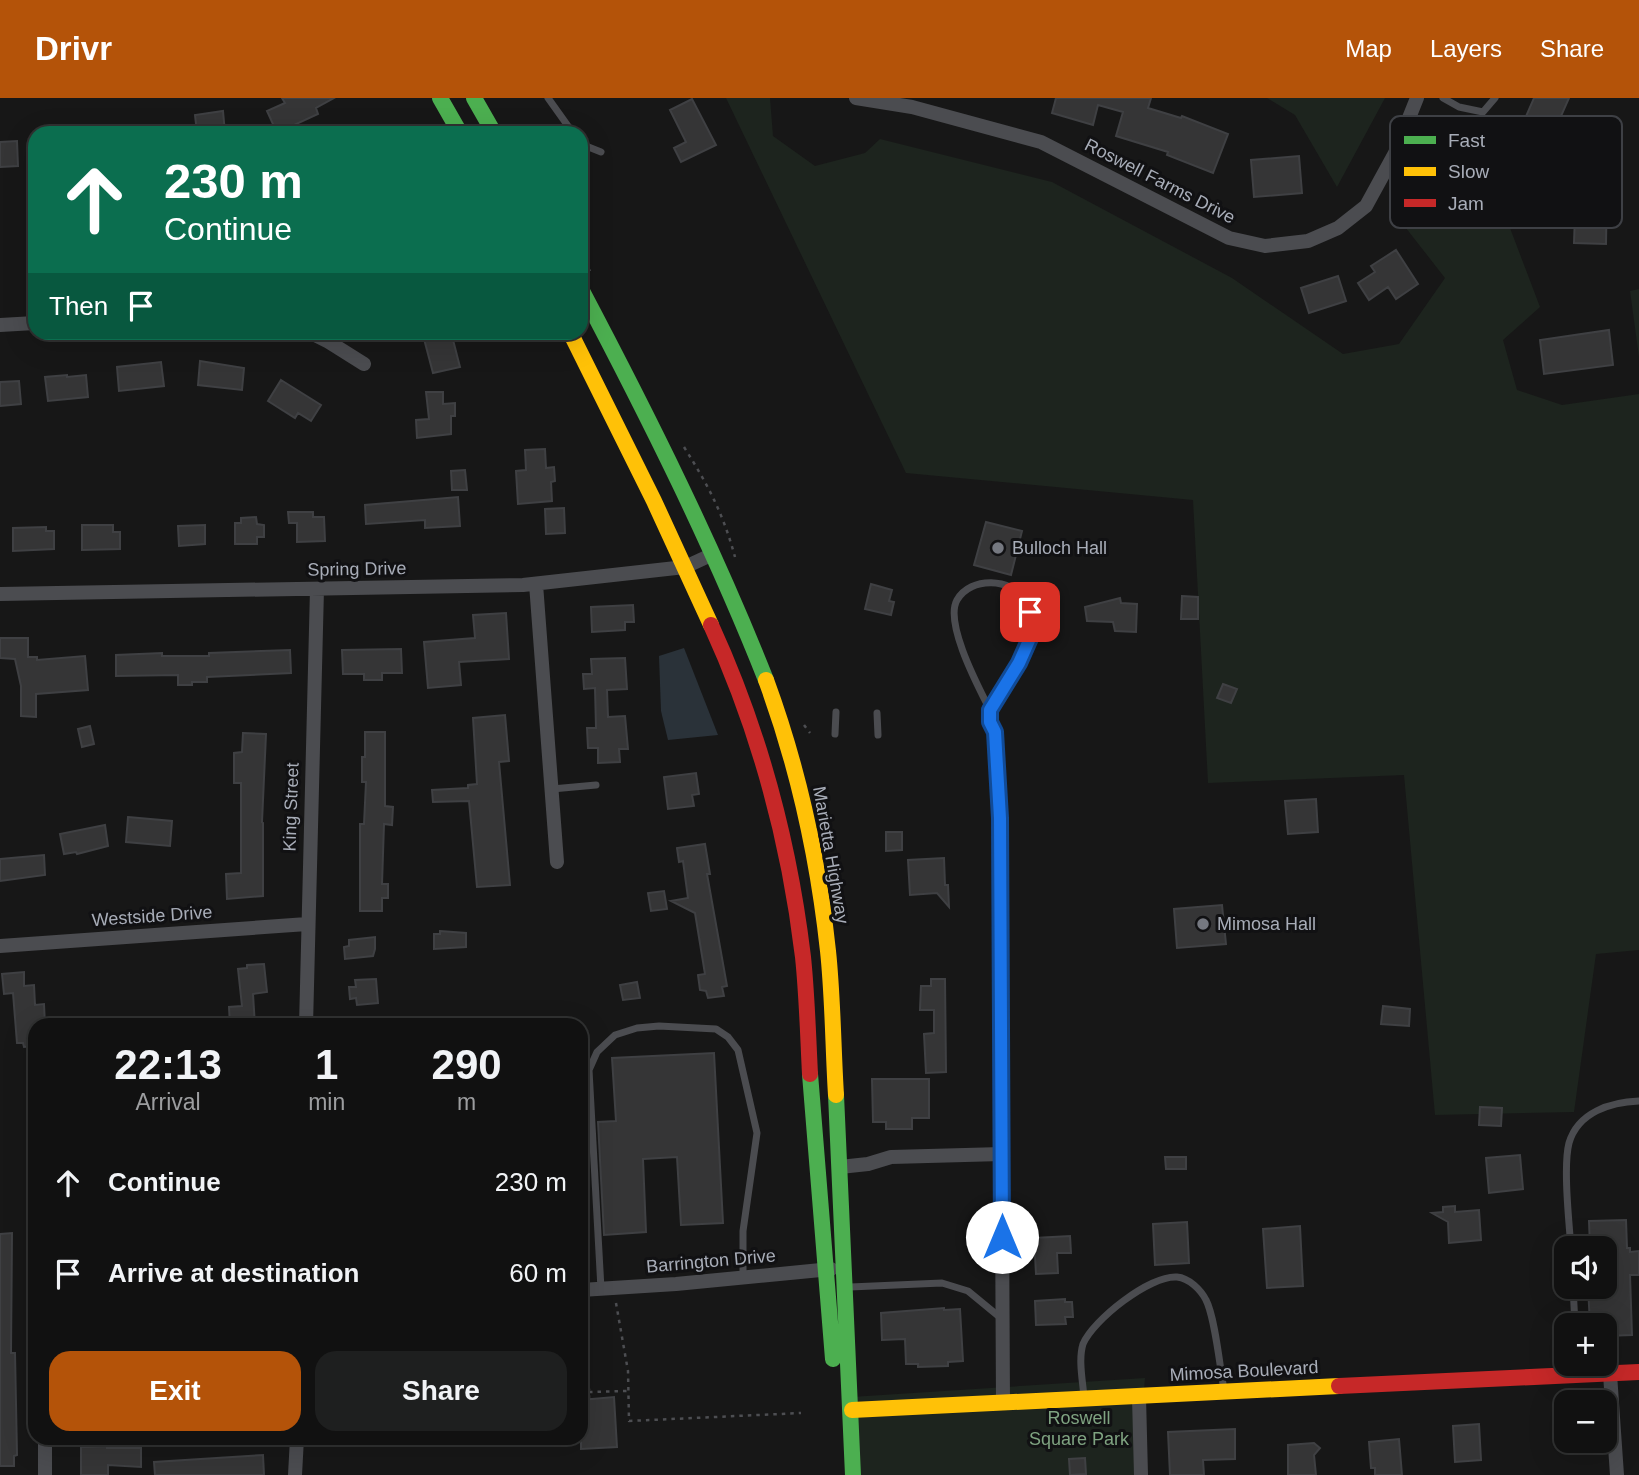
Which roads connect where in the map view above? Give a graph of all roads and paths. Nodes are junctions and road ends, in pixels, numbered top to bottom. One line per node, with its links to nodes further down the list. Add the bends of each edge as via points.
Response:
1 (440, 98): 9 (main road)
2 (474, 98): 10 (main road)
3 (548, 98): 11 (lane)
4 (856, 98): 14 (street, Roswell Farms Drive, via 912,107 1041,142 1229,238 1265,246 1308,241 1338,228 1366,206)
5 (1417, 98): 8 (street, Roswell Farms Drive)
6 (1443, 98): 7 (lane, via 1483,112)
7 (1495, 98)
8 (1410, 116)
9 (456, 126)
10 (490, 126)
11 (568, 126)
12 (588, 147): 13 (lane)
13 (601, 152)
14 (1390, 162)
15 (588, 303): 21 (main road, Marietta Highway)
16 (28, 323): 17 (street)
17 (0, 325)
18 (325, 340): 20 (street)
19 (574, 340): 22 (main road, Marietta Highway)
20 (363, 364)
21 (711, 555): 22 (street, Spring Drive); 40 (main road, Marietta Highway, via 768,685 810,833 828,953)
22 (685, 567): 23 (street, Spring Drive); 43 (main road, Marietta Highway, via 755,731 791,873 803,959)
23 (536, 584): 24 (street, Spring Drive); 33 (street)
24 (317, 589): 25 (street, Spring Drive); 35 (street, King Street)
25 (0, 594)
26 (990, 710): 26 (lane, via 1031,636 1026,600 1012,587 995,583 967,589 953,613); 29 (lane)
27 (836, 712): 30 (lane)
28 (877, 713): 31 (lane)
29 (995, 732): 39 (street, via 1000,818)
30 (835, 734)
31 (878, 735)
32 (596, 785): 33 (lane)
33 (551, 789): 34 (street)
34 (557, 862)
35 (307, 925): 36 (street, Westside Drive); 37 (street, King Street)
36 (0, 946)
37 (306, 1018)
38 (1639, 1101): 41 (lane, via 1605,1106 1585,1118 1569,1143)
39 (1002, 1154): 40 (street, via 891,1157); 48 (street)
40 (840, 1167): 42 (main road, Marietta Highway)
41 (1570, 1236)
42 (845, 1267): 43 (street, Barrington Drive); 45 (main road, Marietta Highway)
43 (826, 1269): 44 (street, Barrington Drive); 64 (main road, Marietta Highway)
44 (743, 1277): 46 (street, Barrington Drive); 46 (lane, via 743,1231 757,1133 738,1050 716,1029 636,1028 615,1035 597,1052 589,1070)
45 (846, 1288): 48 (lane, via 942,1283 968,1291); 59 (main road, Marietta Highway)
46 (606, 1289): 47 (street, Barrington Drive); 52 (path, via 625,1349)
47 (588, 1290)
48 (1003, 1319): 58 (street)
49 (1554, 1370): 53 (main road, Mimosa Boulevard)
50 (1639, 1372): 51 (main road, Mimosa Boulevard)
51 (1617, 1374)
52 (628, 1391): 54 (path); 60 (path, via 629,1421)
53 (1224, 1391): 55 (main road, Mimosa Boulevard); 57 (lane, via 1206,1300 1189,1281 1178,1277 1147,1286 1090,1333 1082,1353)
54 (589, 1392): 56 (path)
55 (1139, 1397): 57 (main road, Mimosa Boulevard); 67 (street)
56 (589, 1399)
57 (1084, 1399): 58 (main road, Mimosa Boulevard)
58 (1003, 1403): 59 (main road, Mimosa Boulevard)
59 (852, 1410): 64 (main road, Marietta Highway)
60 (800, 1413)
61 (45, 1445): 65 (street)
62 (297, 1445): 66 (street)
63 (1613, 1453): 68 (street)
64 (843, 1474)
65 (45, 1475)
66 (296, 1475)
67 (1141, 1475)
68 (1617, 1475)

